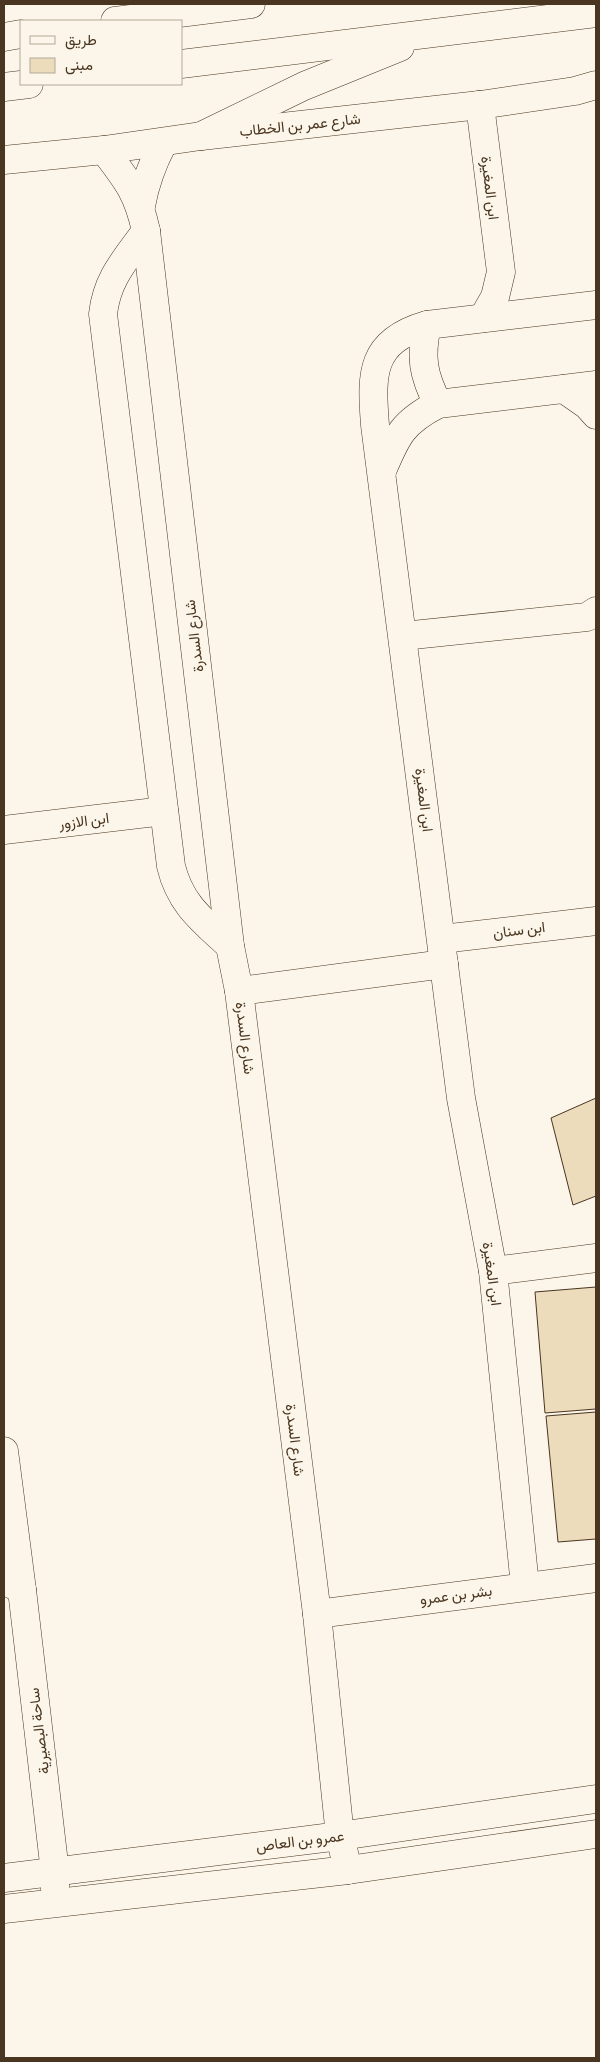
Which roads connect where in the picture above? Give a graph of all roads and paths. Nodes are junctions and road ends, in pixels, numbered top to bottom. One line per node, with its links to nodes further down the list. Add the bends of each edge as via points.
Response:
1 (142, 4): 3 (street)
2 (251, 4): 3 (street)
3 (181, 12): 5 (street)
4 (596, 13): 6 (street)
5 (122, 20)
6 (433, 33): 9 (street); 14 (street, via 322,78)
7 (20, 34): 8 (street)
8 (4, 36)
9 (182, 64)
10 (21, 85): 12 (street)
11 (596, 85): 13 (street, شارع عمر بن الخطاب)
12 (4, 87)
13 (480, 105): 14 (street, شارع عمر بن الخطاب); 19 (street, ابن المغيرة)
14 (200, 136): 15 (street, شارع عمر بن الخطاب)
15 (163, 143): 16 (street, شارع عمر بن الخطاب); 18 (street, شارع السدرة, via 145,182)
16 (104, 150): 17 (street, شارع عمر بن الخطاب); 18 (street, شارع السدرة, via 129,182)
17 (4, 160)
18 (143, 219): 31 (street, via 111,280 103,314); 34 (street, شارع السدرة)
19 (501, 272): 21 (street, ابن المغيرة); 22 (street, ابن المغيرة, via 495,297)
20 (596, 305): 21 (street, ابن المغيرة)
21 (530, 313): 22 (street, ابن المغيرة)
22 (484, 318): 23 (street, ابن المغيرة)
23 (427, 324): 26 (street, via 423,366); 28 (street, ابن المغيرة, via 398,336 385,349 375,367 372,390)
24 (596, 385): 25 (street, ابن المغيرة)
25 (564, 389): 26 (street, ابن المغيرة); 27 (street)
26 (438, 404): 28 (street, ابن المغيرة, via 406,425 395,439)
27 (596, 415)
28 (382, 472): 30 (street, ابن المغيرة)
29 (596, 611): 30 (street, via 587,617)
30 (403, 636): 35 (street, ابن المغيرة)
31 (164, 812): 32 (street, ابن الازور); 34 (street, via 175,882 191,910)
32 (4, 830)
33 (596, 921): 35 (street, ابن سنان)
34 (230, 946): 36 (street, شارع السدرة)
35 (443, 951): 36 (street); 38 (street, ابن المغيرة, via 462,1098)
36 (239, 991): 43 (street, شارع السدرة)
37 (596, 1258): 38 (street)
38 (493, 1270): 42 (street, ابن المغيرة)
39 (4, 1451): 41 (street, ساحة البصيرية)
40 (596, 1578): 42 (street, بشر بن عمرو)
41 (13, 1585): 48 (street, ساحة البصيرية)
42 (525, 1586): 43 (street, بشر بن عمرو)
43 (317, 1614): 46 (street, شارع السدرة)
44 (596, 1799): 46 (street, عمرو بن العاص)
45 (596, 1834): 47 (street)
46 (340, 1836): 47 (street, شارع السدرة); 48 (street, عمرو بن العاص)
47 (348, 1870): 50 (street)
48 (55, 1872): 49 (street, عمرو بن العاص); 50 (street, ساحة البصيرية)
49 (4, 1878)
50 (55, 1903): 51 (street)
51 (4, 1909)

